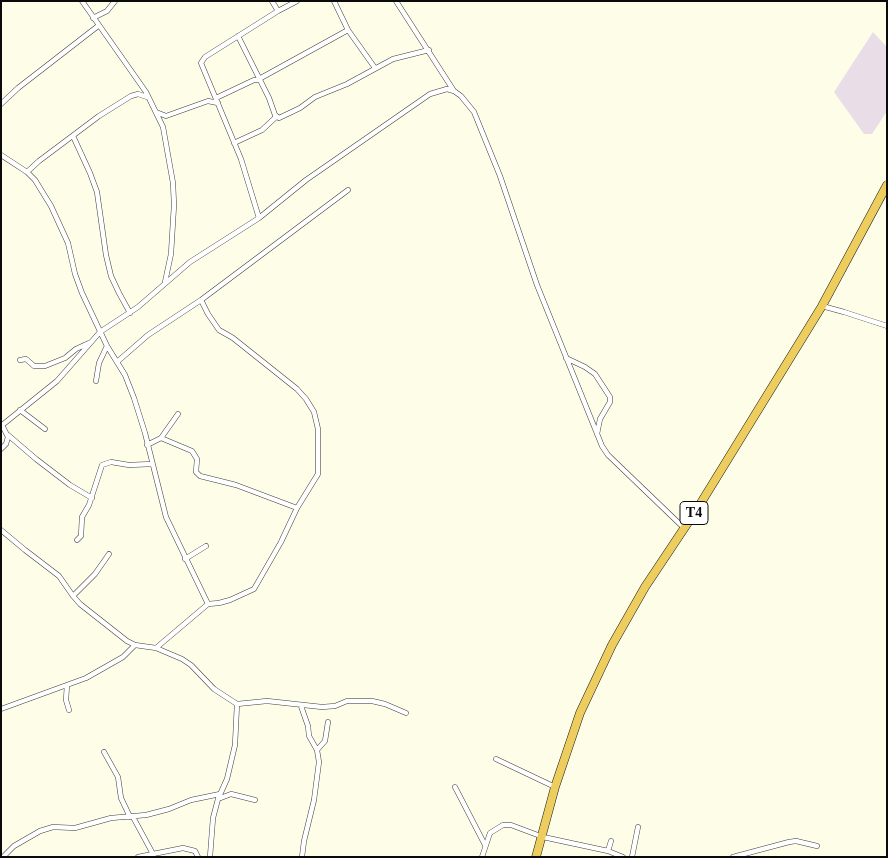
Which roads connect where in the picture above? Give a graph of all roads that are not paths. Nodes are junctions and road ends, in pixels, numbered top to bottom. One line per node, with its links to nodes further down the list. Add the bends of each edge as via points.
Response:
1 (82, 1): 8 (street)
2 (115, 1): 8 (street, via 107,11)
3 (272, 1): 7 (street)
4 (297, 1): 7 (street)
5 (334, 1): 10 (street)
6 (396, 1): 12 (street)
7 (278, 11): 11 (street)
8 (94, 18): 9 (street)
9 (98, 26): 17 (street); 20 (street)
10 (348, 30): 13 (street); 14 (street)
11 (238, 36): 14 (street); 15 (street, via 202,60 202,68)
12 (429, 50): 13 (street, via 404,55); 16 (street)
13 (375, 68): 23 (street, via 315,97 285,116)
14 (259, 79): 19 (street); 23 (street)
15 (212, 90): 18 (street); 19 (street)
16 (454, 91): 31 (street, via 447,89 430,94 306,180); 40 (street, via 474,112 491,152)
17 (148, 98): 21 (street); 25 (street, via 138,94 132,96)
18 (208, 101): 19 (street); 22 (street)
19 (217, 101): 26 (street)
20 (1, 104)
21 (154, 110): 22 (street); 24 (street)
22 (166, 116): 24 (street)
23 (276, 117): 26 (street, via 262,130)
24 (163, 127): 32 (street, via 174,205 171,254)
25 (73, 136): 28 (street); 35 (street, via 97,192 111,276)
26 (234, 143): 31 (street)
27 (1, 155): 28 (street)
28 (27, 172): 37 (street, via 40,186 68,244 75,274)
29 (887, 185): 34 (highway, T4)
30 (348, 190): 33 (street)
31 (259, 218): 32 (street, via 201,254)
32 (165, 283): 35 (street)
33 (200, 300): 42 (street); 57 (street, via 219,330 297,389 314,412 318,429 318,474)
34 (822, 306): 36 (street); 58 (highway, T4)
35 (130, 313): 37 (street)
36 (887, 326)
37 (100, 332): 38 (street); 39 (street)
38 (90, 343): 41 (street, via 45,366 34,366 26,359); 44 (street, via 57,381)
39 (107, 346): 42 (street); 43 (street, via 99,363)
40 (566, 358): 49 (street); 49 (street, via 595,374 610,397)
41 (20, 360)
42 (117, 362): 51 (street, via 134,398)
43 (96, 381)
44 (20, 410): 46 (street); 47 (street)
45 (178, 414): 50 (street)
46 (2, 425): 48 (street)
47 (45, 429)
48 (8, 435): 52 (street); 55 (street)
49 (597, 435): 58 (street, via 608,455)
50 (161, 438): 51 (street); 57 (street, via 192,451 197,459 196,472 200,476 236,485)
51 (147, 445): 53 (street)
52 (1, 449)
53 (152, 464): 54 (street, via 105,463 99,469); 63 (street, via 166,517)
54 (94, 491): 55 (street); 56 (street)
55 (84, 493): 56 (street)
56 (92, 498): 60 (street, via 82,516 81,536)
57 (297, 508): 65 (street, via 254,589 230,600)
58 (684, 528): 79 (highway, T4, via 645,587 590,688)
59 (1, 530): 64 (street, via 59,576)
60 (77, 540)
61 (206, 546): 63 (street)
62 (109, 554): 64 (street)
63 (185, 559): 65 (street)
64 (73, 596): 66 (street)
65 (208, 604): 67 (street)
66 (135, 645): 67 (street); 68 (street, via 123,657)
67 (156, 648): 69 (street, via 182,659 214,689)
68 (67, 685): 71 (street); 72 (street)
69 (237, 704): 70 (street, via 267,701); 80 (street, via 235,745 227,779)
70 (302, 706): 73 (street, via 372,702); 75 (street)
71 (1, 709)
72 (69, 710)
73 (406, 713)
74 (328, 722): 75 (street, via 325,741)
75 (317, 750): 94 (street, via 314,800)
76 (104, 752): 82 (street, via 118,777 121,798)
77 (496, 759): 79 (street)
78 (455, 786): 86 (street)
79 (555, 787): 84 (highway, T4)
80 (219, 796): 81 (street, via 231,794); 82 (street); 93 (street, via 211,828)
81 (255, 800)
82 (131, 817): 89 (street); 90 (street, via 111,818 75,828 52,827 14,846)
83 (638, 827): 98 (street)
84 (543, 837): 86 (street, via 503,825 490,833); 88 (street); 96 (highway, T4)
85 (612, 841): 88 (street)
86 (485, 844): 95 (street)
87 (817, 846): 99 (street, via 789,842)
88 (608, 851): 97 (street)
89 (153, 854): 91 (street); 92 (street, via 183,848 195,850)
90 (3, 857)
91 (138, 857)
92 (198, 857)
93 (210, 857)
94 (302, 857)
95 (482, 857)
96 (536, 857)
97 (623, 857)
98 (632, 857)
99 (733, 857)

